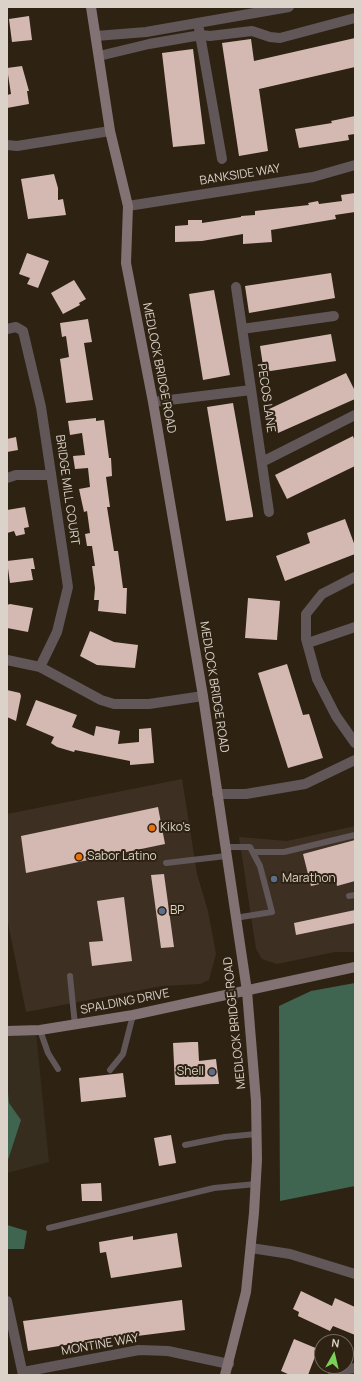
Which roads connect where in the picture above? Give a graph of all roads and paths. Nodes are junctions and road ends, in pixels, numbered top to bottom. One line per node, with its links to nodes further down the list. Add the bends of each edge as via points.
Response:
1 (91, 7): 6 (main road, MEDLOCK BRIDGE ROAD)
2 (289, 7): 4 (street)
3 (355, 18): 5 (street, via 280,38 252,31)
4 (197, 22): 5 (street); 6 (street, via 146,32)
5 (201, 35): 7 (street); 10 (street)
6 (96, 36): 7 (main road, MEDLOCK BRIDGE ROAD)
7 (99, 56): 8 (main road, MEDLOCK BRIDGE ROAD)
8 (110, 131): 9 (street, via 17,146); 12 (main road, MEDLOCK BRIDGE ROAD)
9 (7, 145)
10 (222, 159)
11 (355, 165): 12 (street, BANKSIDE WAY, via 313,177)
12 (128, 206): 18 (main road, MEDLOCK BRIDGE ROAD, via 126,263)
13 (236, 287): 16 (street, PECOS LANE)
14 (334, 316): 16 (street)
15 (7, 329): 21 (street, BRIDGE MILL COURT, via 16,327 23,330 41,407)
16 (242, 329): 17 (street, PECOS LANE)
17 (251, 390): 18 (street); 20 (street, PECOS LANE)
18 (153, 402): 29 (main road, MEDLOCK BRIDGE ROAD)
19 (355, 415): 20 (street)
20 (262, 462): 23 (street, PECOS LANE)
21 (51, 475): 22 (street, via 16,475); 28 (street, BRIDGE MILL COURT, via 68,587 57,632)
22 (7, 478)
23 (270, 512)
24 (355, 577): 26 (street, via 322,594 306,614)
25 (355, 627): 26 (street)
26 (308, 643): 30 (street, via 317,679 336,716)
27 (7, 660): 28 (street)
28 (40, 667): 29 (street, via 100,700 114,704 149,704)
29 (203, 696): 32 (main road, MEDLOCK BRIDGE ROAD)
30 (355, 743)
31 (355, 760): 32 (street, via 304,784 246,794)
32 (217, 794): 34 (main road, MEDLOCK BRIDGE ROAD)
33 (355, 835): 35 (lane, via 284,852)
34 (226, 852): 35 (lane, via 250,847); 36 (lane); 37 (main road, MEDLOCK BRIDGE ROAD)
35 (253, 852): 37 (lane, via 260,866 272,912)
36 (166, 864)
37 (235, 918): 40 (main road, MEDLOCK BRIDGE ROAD)
38 (355, 967): 40 (main road, SPALDING DRIVE)
39 (70, 976): 42 (lane)
40 (247, 990): 41 (main road, SPALDING DRIVE); 47 (main road, MEDLOCK BRIDGE ROAD, via 256,1101)
41 (133, 1015): 42 (main road, SPALDING DRIVE); 46 (lane, via 123,1054)
42 (75, 1025): 43 (main road, SPALDING DRIVE)
43 (40, 1030): 44 (main road, SPALDING DRIVE); 45 (lane)
44 (7, 1031)
45 (58, 1069)
46 (110, 1070)
47 (256, 1134): 48 (lane); 49 (main road, MEDLOCK BRIDGE ROAD)
48 (185, 1145)
49 (256, 1184): 50 (lane, via 214,1188); 51 (main road, MEDLOCK BRIDGE ROAD)
50 (49, 1228)
51 (251, 1248): 52 (street, via 290,1254); 54 (main road, MEDLOCK BRIDGE ROAD, via 246,1292)
52 (355, 1274)
53 (7, 1301): 56 (street)
54 (229, 1364): 56 (street, MONTINE WAY, via 168,1351 139,1350); 57 (main road, MEDLOCK BRIDGE ROAD)
55 (355, 1368): 58 (street, via 334,1371)
56 (23, 1373)
57 (226, 1375)
58 (333, 1375)

